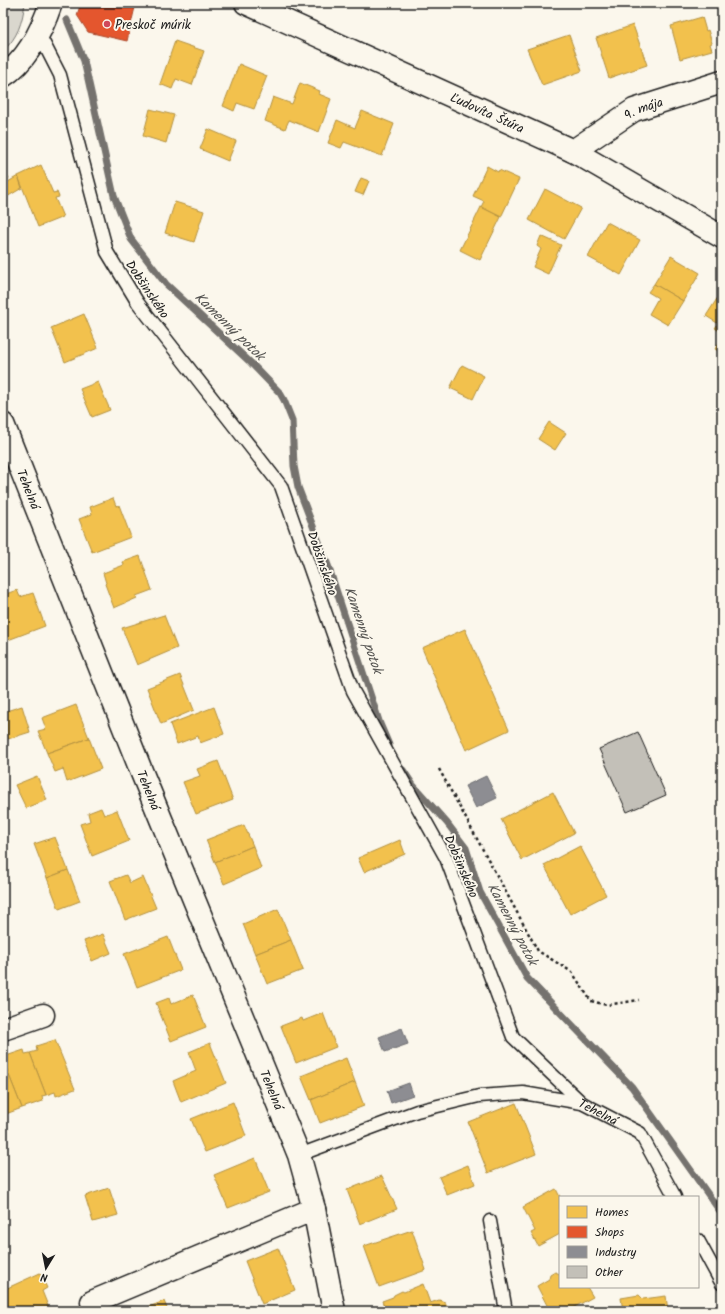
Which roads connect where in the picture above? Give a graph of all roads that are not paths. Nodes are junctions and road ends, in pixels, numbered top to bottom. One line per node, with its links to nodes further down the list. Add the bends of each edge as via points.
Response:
1 (51, 3): 3 (street)
2 (246, 3): 6 (street, Ľudovíta Štúra)
3 (38, 32): 4 (street, via 27,54); 11 (lane, Dobšinského, via 60,75 107,252 138,303 281,486 353,691 446,858 513,1037)
4 (3, 76)
5 (722, 82): 6 (street, 9. mája, via 634,110)
6 (572, 151): 7 (street, Ľudovíta Štúra)
7 (722, 237)
8 (3, 424): 12 (street, Tehelná, via 142,773)
9 (43, 1015): 10 (street)
10 (3, 1029)
11 (582, 1103): 12 (lane, Tehelná, via 523,1093 479,1096 416,1111); 13 (lane, Tehelná, via 640,1133)
12 (299, 1155): 14 (street, Tehelná)
13 (674, 1196)
14 (314, 1210): 18 (street, via 92,1302); 19 (street, Tehelná)
15 (490, 1221): 20 (lane)
16 (699, 1242): 17 (lane)
17 (722, 1284)
18 (95, 1311)
19 (334, 1311)
20 (506, 1311)

